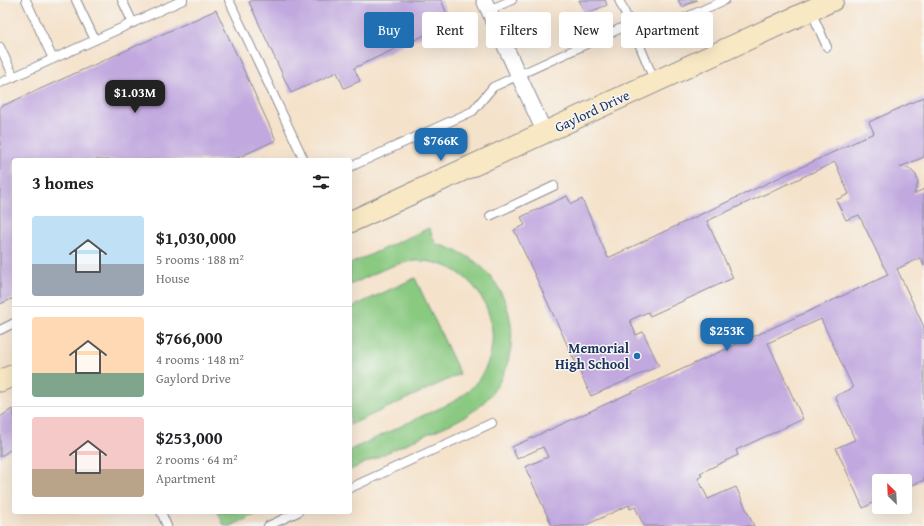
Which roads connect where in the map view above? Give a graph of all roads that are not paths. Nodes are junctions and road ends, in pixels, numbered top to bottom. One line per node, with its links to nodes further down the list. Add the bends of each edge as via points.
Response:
1 (26, 0): 21 (lane)
2 (76, 0): 17 (lane)
3 (122, 0): 15 (lane)
4 (183, 0): 10 (lane)
5 (229, 0): 27 (lane)
6 (512, 0): 11 (lane)
7 (619, 0): 13 (lane)
8 (725, 0): 14 (lane)
9 (833, 0): 12 (street, Gaylord Drive)
10 (169, 3): 15 (lane)
11 (487, 5): 22 (street)
12 (810, 10): 19 (lane); 24 (street, Gaylord Drive)
13 (624, 12)
14 (698, 12)
15 (133, 23): 17 (lane)
16 (621, 28): 22 (lane)
17 (95, 40): 21 (lane)
18 (0, 47): 23 (lane)
19 (827, 47)
20 (641, 48): 24 (lane)
21 (53, 59): 23 (lane)
22 (518, 75): 26 (street); 28 (lane, via 493,87 473,111)
23 (14, 77): 25 (lane)
24 (655, 82): 26 (street, Gaylord Drive)
25 (0, 83)
26 (546, 133): 31 (street, Gaylord Drive)
27 (303, 158)
28 (352, 166)
29 (554, 186): 30 (lane)
30 (490, 216)
31 (352, 221)
32 (12, 324): 33 (lane)
33 (0, 330)
34 (12, 376): 35 (street)
35 (0, 381)
36 (492, 423): 37 (lane)
37 (352, 487)
38 (162, 514): 40 (lane)
39 (294, 514): 41 (lane)
40 (167, 526)
41 (268, 526)

